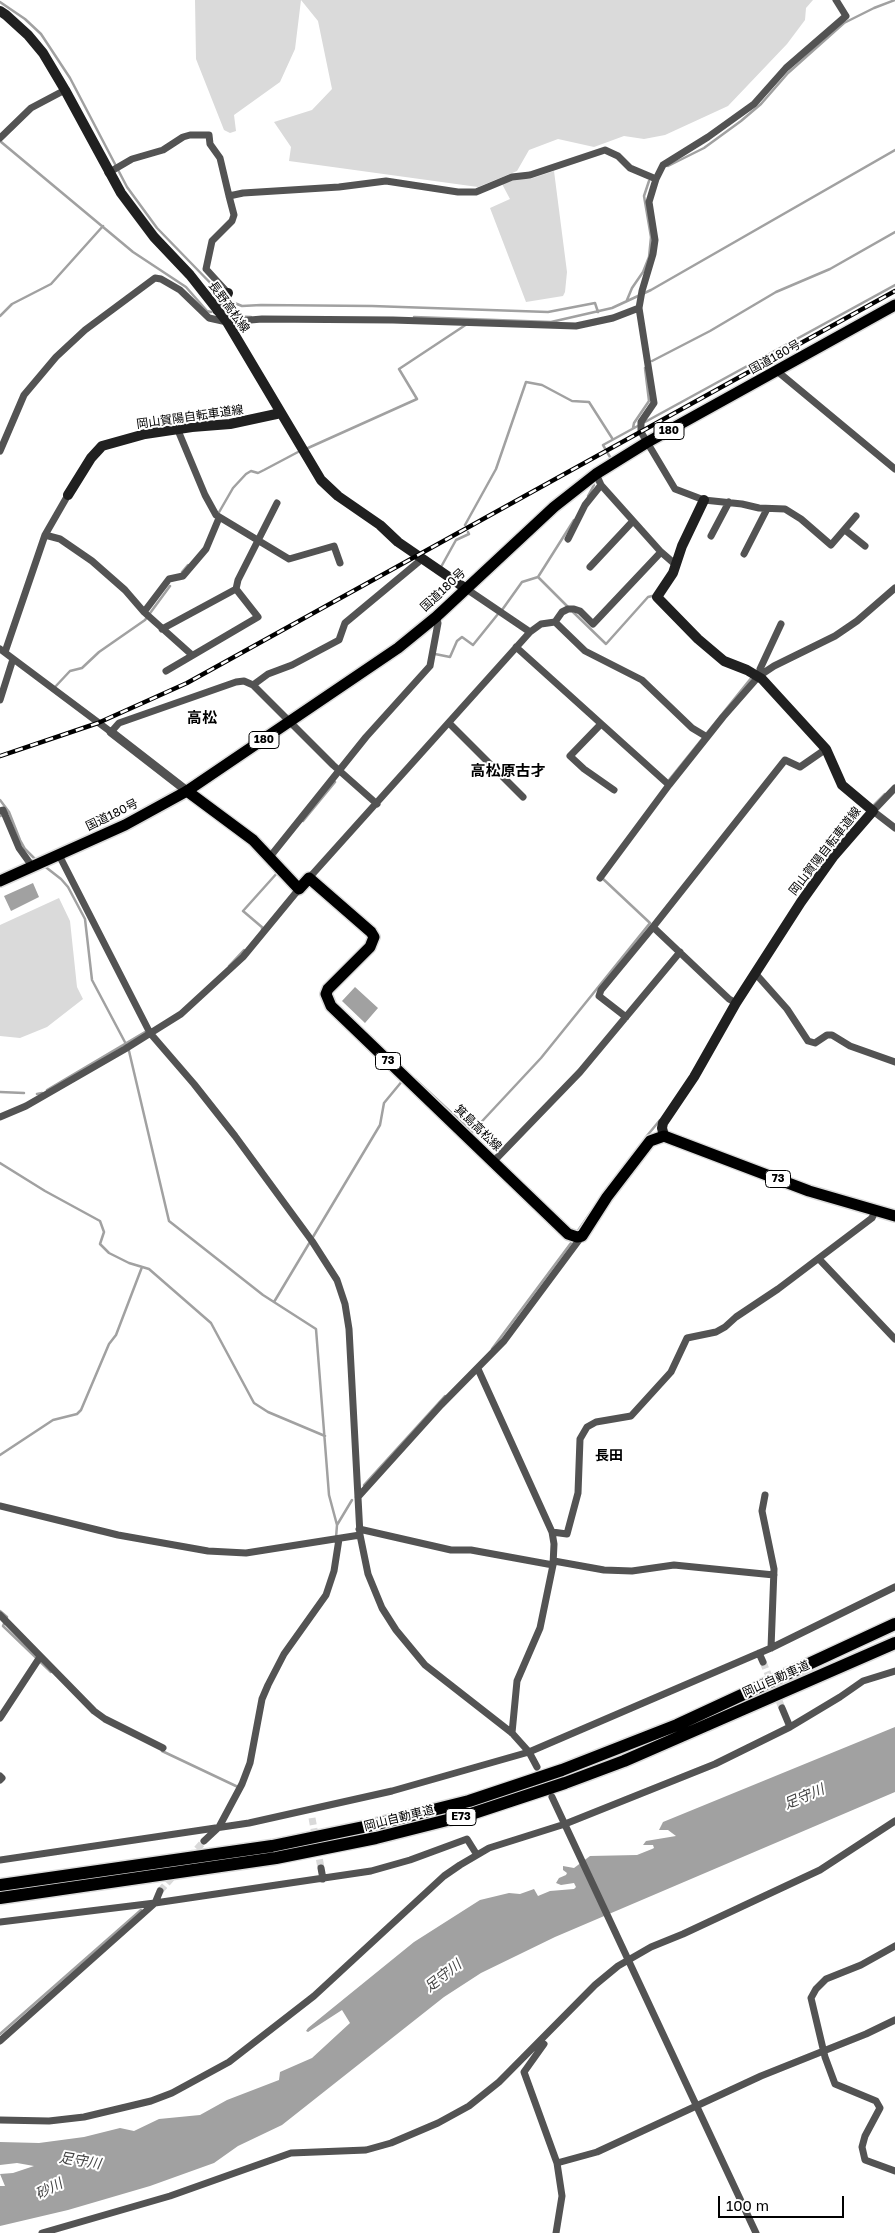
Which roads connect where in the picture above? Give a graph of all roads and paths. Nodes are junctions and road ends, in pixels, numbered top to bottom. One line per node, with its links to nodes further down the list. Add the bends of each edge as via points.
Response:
1 (836, 0): 6 (street, via 846,16 786,68 754,104 663,165)
2 (0, 11): 3 (main road, 長野高松線, via 43,53)
3 (65, 90): 4 (street, via 31,108); 5 (main road, 長野高松線)
4 (0, 138)
5 (113, 170): 7 (street, via 132,159 163,150 190,134 209,135 210,144 220,158); 8 (main road, 長野高松線, via 148,230)
6 (656, 179): 7 (street, via 630,168 618,156 605,150 530,175 512,177 476,192 386,181 339,188 243,192); 10 (street, via 649,202 654,254)
7 (229, 196): 8 (street, via 234,215 212,241 206,269)
8 (224, 300): 11 (main road, 長野高松線)
9 (895, 305): 12 (main road, 国道180号 / 180)
10 (639, 308): 11 (street, via 576,326 262,319); 15 (street, via 654,403 641,424)
11 (227, 322): 13 (main road, 長野高松線); 16 (street, via 203,314 188,296 169,283 155,278 149,281 72,340 56,357 24,395)
12 (777, 372): 15 (main road, 国道180号 / 180); 17 (street)
13 (281, 413): 14 (main road, 岡山賀陽自転車道線, via 230,424); 36 (main road, 長野高松線, via 325,486)
14 (177, 428): 20 (main road, 岡山賀陽自転車道線, via 102,446); 26 (street, via 205,495)
15 (646, 443): 18 (main road, 国道180号 / 180); 21 (street, via 675,489)
16 (0, 451)
17 (895, 469)
18 (596, 474): 19 (street); 40 (main road, 国道180号 / 180, via 554,507)
19 (601, 485): 27 (street); 31 (street, via 585,505)
20 (68, 495): 29 (street)
21 (704, 500): 22 (street); 38 (main road, 岡山賀陽自転車道線)
22 (729, 502): 24 (street); 30 (street)
23 (277, 503): 32 (street)
24 (767, 509): 28 (street, via 794,513 831,546); 35 (street)
25 (856, 516): 28 (street)
26 (218, 517): 32 (street); 43 (street, via 206,549 183,576 170,579)
27 (633, 521): 34 (street); 39 (street)
28 (845, 530): 33 (street)
29 (45, 535): 43 (street, via 60,539 92,561); 50 (street)
30 (710, 536)
31 (568, 539)
32 (258, 541): 37 (street, via 290,559 334,546); 42 (street)
33 (865, 546)
34 (660, 552): 38 (street); 45 (street, via 593,624 580,611 570,609 562,612)
35 (744, 554)
36 (422, 560): 40 (main road, 長野高松線); 55 (street, via 345,623 339,640 268,674)
37 (340, 563)
38 (676, 565): 54 (main road, 岡山賀陽自転車道線, via 657,597 713,653 729,664)
39 (590, 567)
40 (465, 588): 44 (main road, 国道180号 / 180); 48 (street)
41 (895, 588): 54 (street, via 835,636)
42 (236, 589): 47 (street); 51 (street, via 258,617)
43 (146, 614): 47 (street)
44 (436, 617): 57 (main road, 国道180号 / 180, via 398,648); 63 (street, via 438,623 430,666)
45 (555, 622): 48 (street, via 541,624); 61 (street, via 585,651 642,680 692,728)
46 (781, 624): 54 (street)
47 (162, 629): 51 (street)
48 (530, 632): 49 (street)
49 (516, 647): 58 (street); 59 (street)
50 (5, 650): 52 (street)
51 (192, 656): 53 (street)
52 (14, 659): 56 (street); 60 (street)
53 (166, 670)
54 (758, 674): 61 (street); 62 (main road, 岡山賀陽自転車道線)
55 (253, 685): 57 (street); 60 (street, via 236,682 120,724)
56 (0, 700)
57 (291, 723): 63 (street); 67 (main road, 国道180号 / 180)
58 (449, 723): 68 (street); 69 (street)
59 (601, 724): 64 (street); 66 (street, via 570,756)
60 (111, 732): 67 (street)
61 (705, 736): 64 (street)
62 (826, 749): 70 (main road, 岡山賀陽自転車道線, via 842,785); 80 (street, via 800,767 785,760)
63 (340, 770): 69 (street); 74 (street)
64 (667, 783): 76 (street)
65 (895, 788): 70 (street)
66 (614, 790)
67 (187, 792): 73 (main road, 国道180号 / 180); 74 (main road, via 253,840)
68 (523, 797)
69 (377, 804): 77 (street)
70 (871, 809): 72 (street); 82 (main road, 岡山賀陽自転車道線, via 816,879)
71 (3, 812): 75 (street, via 19,848)
72 (895, 828)
73 (59, 855): 75 (main road, 国道180号 / 180); 85 (street)
74 (269, 858): 79 (main road)
75 (38, 864): 78 (main road, 国道180号 / 180)
76 (601, 877)
77 (309, 878): 79 (main road); 89 (main road, 箕島高松線 / 73, via 374,936 370,947 328,989 326,994 331,1006)
78 (0, 881)
79 (299, 889): 85 (street, via 218,982 181,1014)
80 (653, 927): 81 (street); 84 (street, via 599,996)
81 (680, 952): 83 (street); 84 (street)
82 (755, 973): 83 (main road, 岡山賀陽自転車道線); 86 (street, via 788,1009 808,1041 814,1043 832,1035 850,1046)
83 (734, 1002): 88 (main road, 岡山賀陽自転車道線, via 694,1077 663,1123)
84 (626, 1017): 89 (street, via 580,1072)
85 (150, 1033): 87 (street, via 26,1106); 97 (street, via 206,1099 312,1240 336,1280 348,1320)
86 (895, 1062)
87 (0, 1117)
88 (664, 1136): 90 (main road, 73, via 809,1191); 92 (main road, via 650,1142)
89 (493, 1162): 92 (main road, 箕島高松線 / 73, via 568,1234)
90 (875, 1211): 91 (main road, 73); 93 (street, via 872,1218)
91 (895, 1216)
92 (577, 1236): 95 (street, via 504,1340)
93 (819, 1259): 94 (street); 100 (street, via 725,1327 687,1338 671,1372 631,1416 596,1422 587,1427 580,1439 578,1493 568,1534)
94 (895, 1339)
95 (478, 1369): 97 (street); 100 (street)
96 (765, 1495): 103 (street, via 762,1511)
97 (358, 1497): 99 (street)
98 (0, 1506): 101 (street, via 118,1535 208,1552 246,1553)
99 (359, 1532): 101 (street); 102 (street, via 451,1550 471,1550); 118 (street, via 375,1593 404,1641 436,1675)
100 (552, 1532): 102 (street)
101 (336, 1539): 128 (street, via 334,1571 326,1595 284,1654 268,1685 262,1699 247,1772)
102 (554, 1563): 103 (street, via 632,1571 674,1565); 118 (street, via 540,1628 517,1681)
103 (774, 1575): 109 (street)
104 (895, 1587): 109 (street)
105 (4, 1619): 112 (street)
106 (895, 1624): 110 (highway)
107 (895, 1630): 110 (highway)
108 (895, 1643): 137 (highway, 岡山自動車道 / E73, via 624,1761 471,1814 376,1838 276,1858)
109 (771, 1648): 111 (street)
110 (840, 1651): 135 (highway, 岡山自動車道 / E73, via 677,1725 544,1777 469,1801 373,1826 272,1846)
111 (759, 1653): 113 (street); 120 (street)
112 (39, 1659): 116 (street); 119 (street, via 97,1713)
113 (763, 1662)
114 (895, 1671): 117 (street, via 863,1681)
115 (782, 1708): 117 (street)
116 (0, 1718)
117 (790, 1728): 129 (street, via 715,1764)
118 (512, 1732): 120 (street)
119 (163, 1748)
120 (529, 1752): 121 (street); 125 (street, via 392,1791)
121 (537, 1767)
122 (0, 1776): 123 (street)
123 (0, 1780)
124 (552, 1797): 129 (street)
125 (310, 1809): 126 (street); 128 (street)
126 (312, 1818)
127 (895, 1821): 141 (street, via 820,1870)
128 (219, 1827): 130 (street); 132 (street)
129 (566, 1827): 131 (street, via 489,1848); 141 (street)
130 (204, 1841)
131 (477, 1855): 134 (street, via 467,1839 387,1867); 147 (street, via 444,1876 314,1996 229,2062 208,2074 151,2101 84,2117 49,2121)
132 (0, 1860)
133 (321, 1868): 134 (street)
134 (323, 1879): 138 (street)
135 (0, 1885)
136 (160, 1891): 138 (street)
137 (0, 1898)
138 (155, 1903): 139 (street); 144 (street)
139 (0, 1922)
140 (895, 1946): 145 (street, via 826,1979 816,1989 811,1998)
141 (628, 1957): 143 (street, via 595,1985); 146 (street)
142 (895, 2020): 145 (street)
143 (556, 2028): 148 (street, via 524,2072); 150 (street, via 481,2097 421,2131 366,2150 291,2153 170,2196)
144 (0, 2040)
145 (823, 2051): 146 (street); 149 (street, via 835,2084 876,2101 880,2108 865,2136 862,2148 865,2160)
146 (698, 2105): 148 (street, via 596,2152); 152 (street)
147 (0, 2120)
148 (557, 2163): 151 (street, via 562,2196)
149 (895, 2171)
150 (42, 2233)
151 (556, 2233)
152 (756, 2233)

